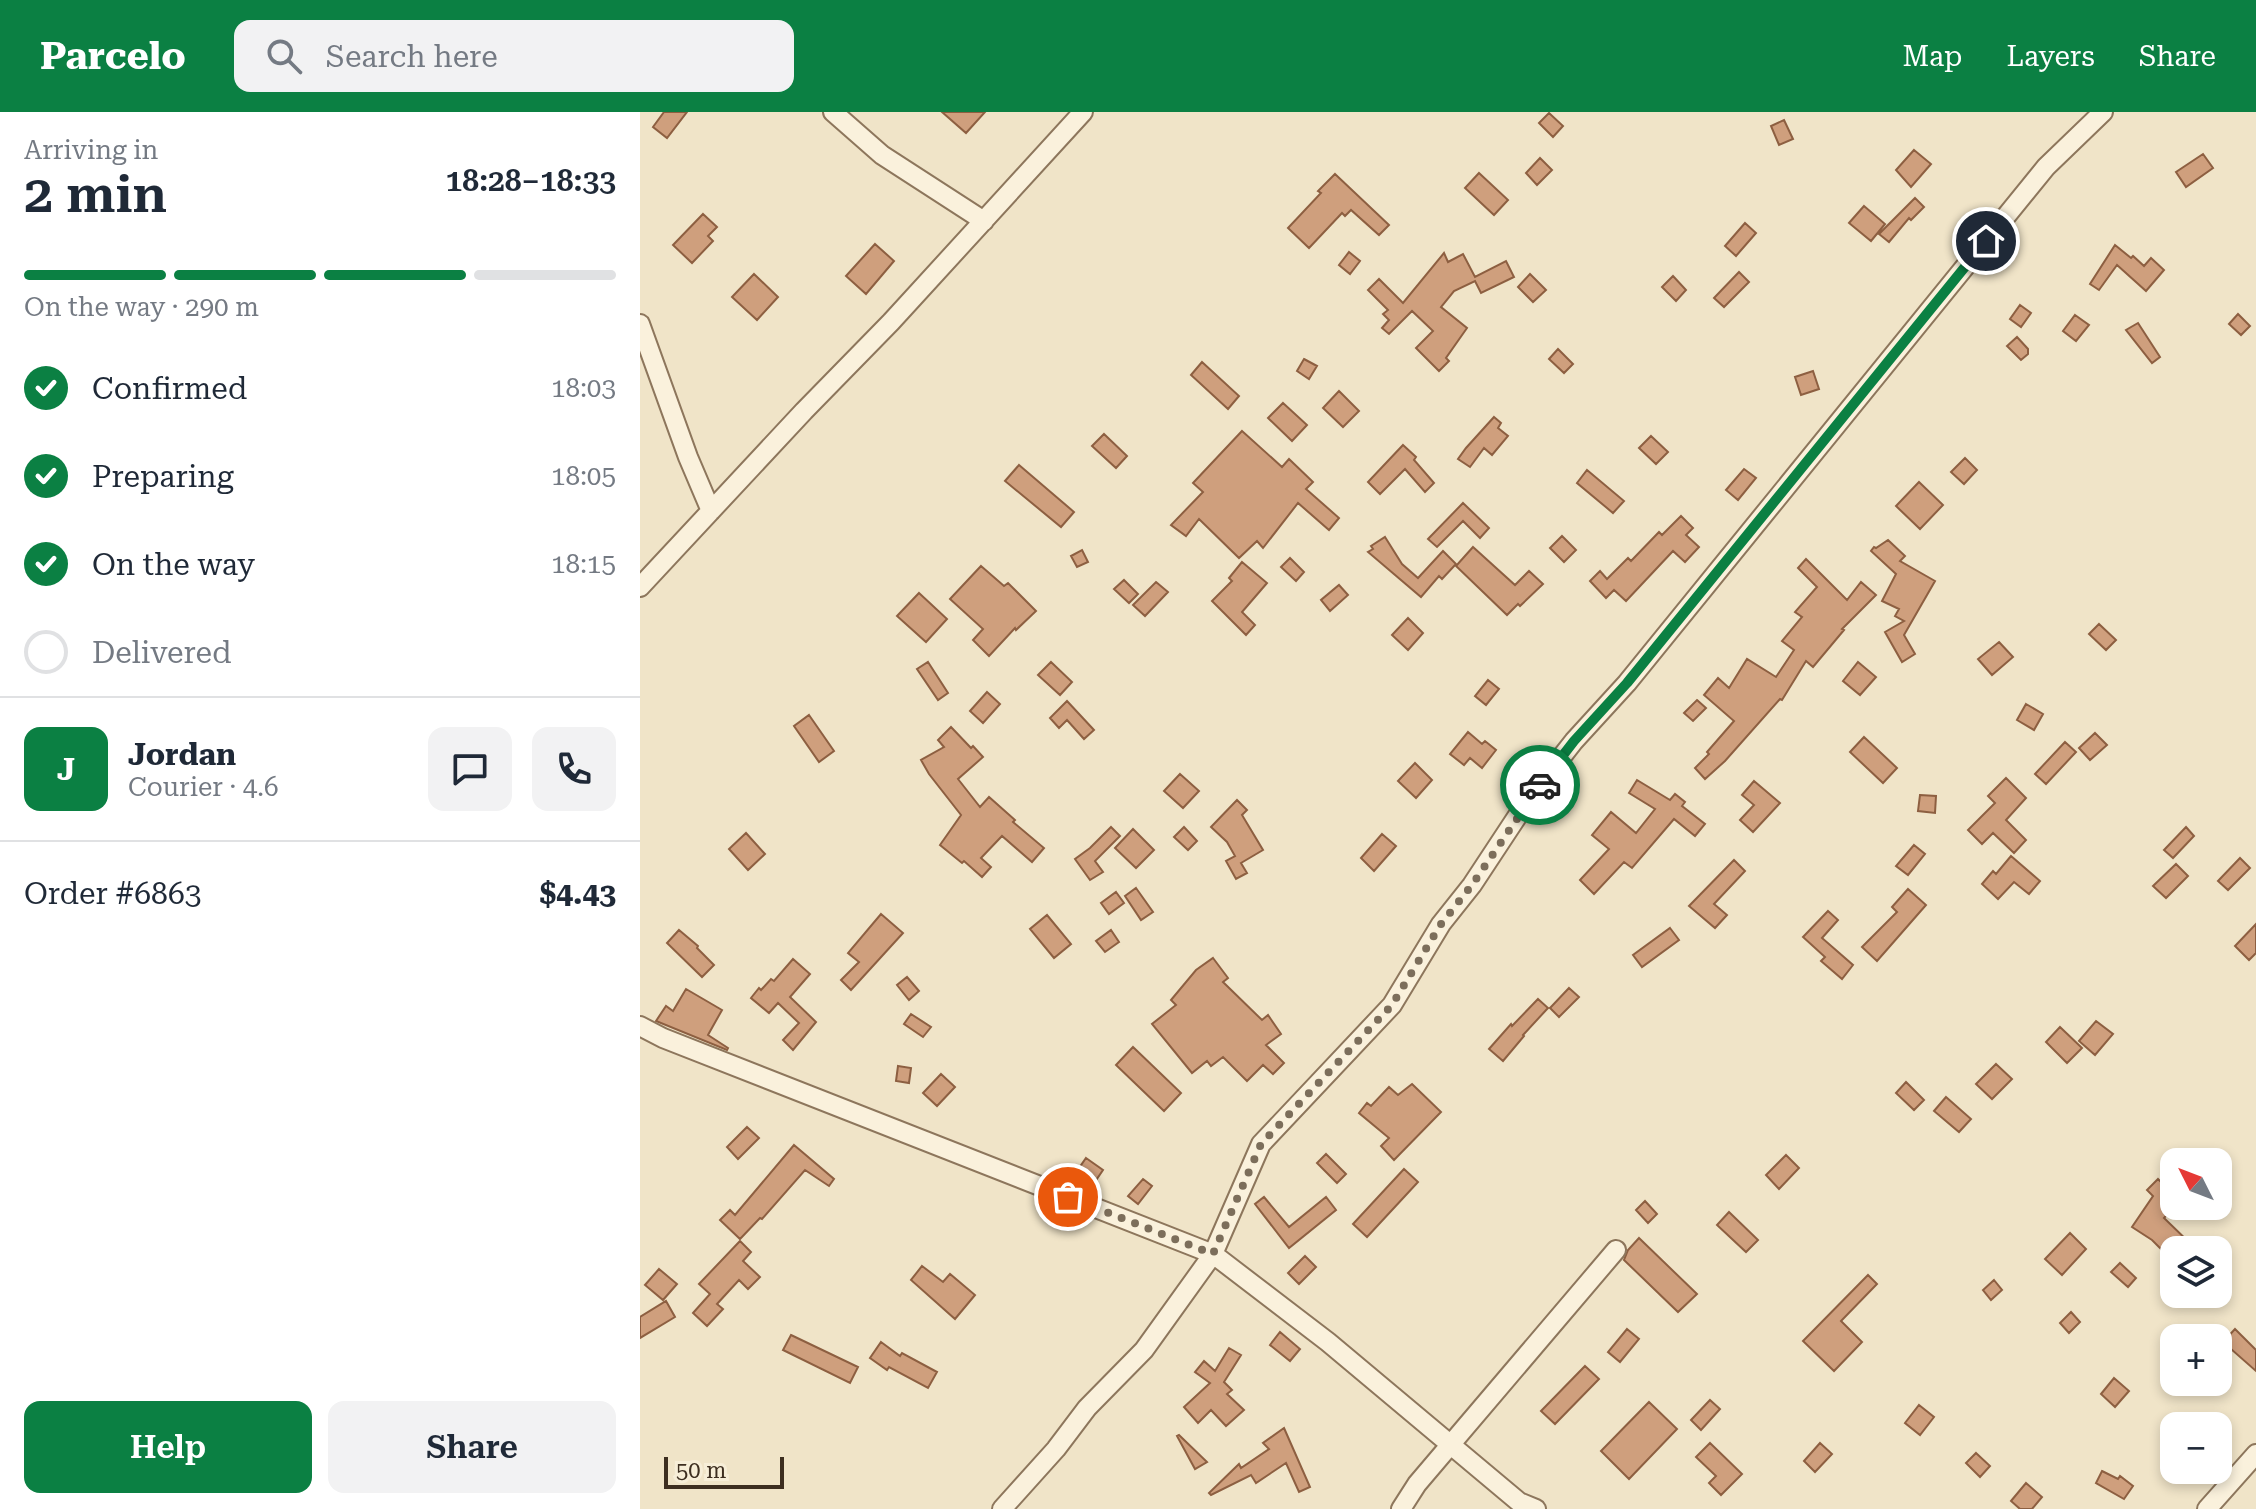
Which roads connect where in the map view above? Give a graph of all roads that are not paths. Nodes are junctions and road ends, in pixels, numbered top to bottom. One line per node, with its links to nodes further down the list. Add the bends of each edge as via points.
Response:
1 (833, 112): 4 (street, via 882,155)
2 (1083, 112): 4 (street)
3 (2103, 112): 10 (street, via 2046,167 1530,797 1392,1005 1261,1144)
4 (984, 221): 6 (street)
5 (640, 324): 6 (street)
6 (711, 511): 7 (street)
7 (640, 587)
8 (640, 1026): 10 (street)
9 (1616, 1250): 11 (street)
10 (1213, 1254): 11 (street); 13 (street, via 1144,1350)
11 (1452, 1445): 14 (street); 15 (street, via 1519,1502)
12 (2256, 1454): 16 (street)
13 (1002, 1509)
14 (1401, 1509)
15 (1536, 1509)
16 (2207, 1509)

